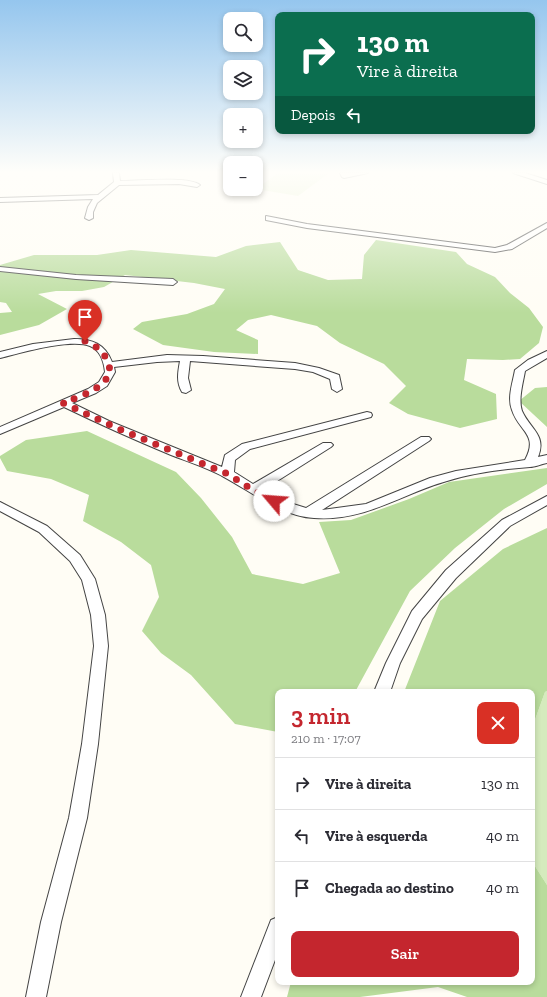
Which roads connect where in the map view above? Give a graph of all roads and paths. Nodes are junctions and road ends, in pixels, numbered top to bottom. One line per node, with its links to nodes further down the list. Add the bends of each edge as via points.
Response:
1 (277, 220): 2 (street, via 314,227 495,250 509,247)
2 (547, 225)
3 (0, 269): 4 (street)
4 (173, 282)
5 (547, 354): 17 (street, via 520,370 518,381 517,411 539,441 535,456)
6 (0, 355): 8 (street, via 65,342 85,341 98,348)
7 (186, 358): 8 (street); 9 (street, via 309,368 335,377); 10 (street, via 182,384)
8 (109, 365): 11 (street, via 110,372 103,384)
9 (337, 389)
10 (186, 390)
11 (63, 403): 13 (street); 18 (street)
12 (367, 415): 18 (street, via 246,446 229,458)
13 (0, 431)
14 (425, 439): 22 (street)
15 (327, 445): 19 (street)
16 (547, 459): 17 (street)
17 (529, 464): 22 (street, via 469,471 441,479 371,507 346,512)
18 (228, 474): 19 (street)
19 (253, 490): 22 (street)
20 (547, 500): 23 (street, via 506,523 463,563 422,609 393,663)
21 (0, 506): 25 (street, via 43,530 75,558 88,579 98,616 101,646 90,744 78,818 51,922)
22 (308, 514)
23 (383, 689)
24 (275, 935): 26 (street)
25 (36, 997)
26 (251, 997)

